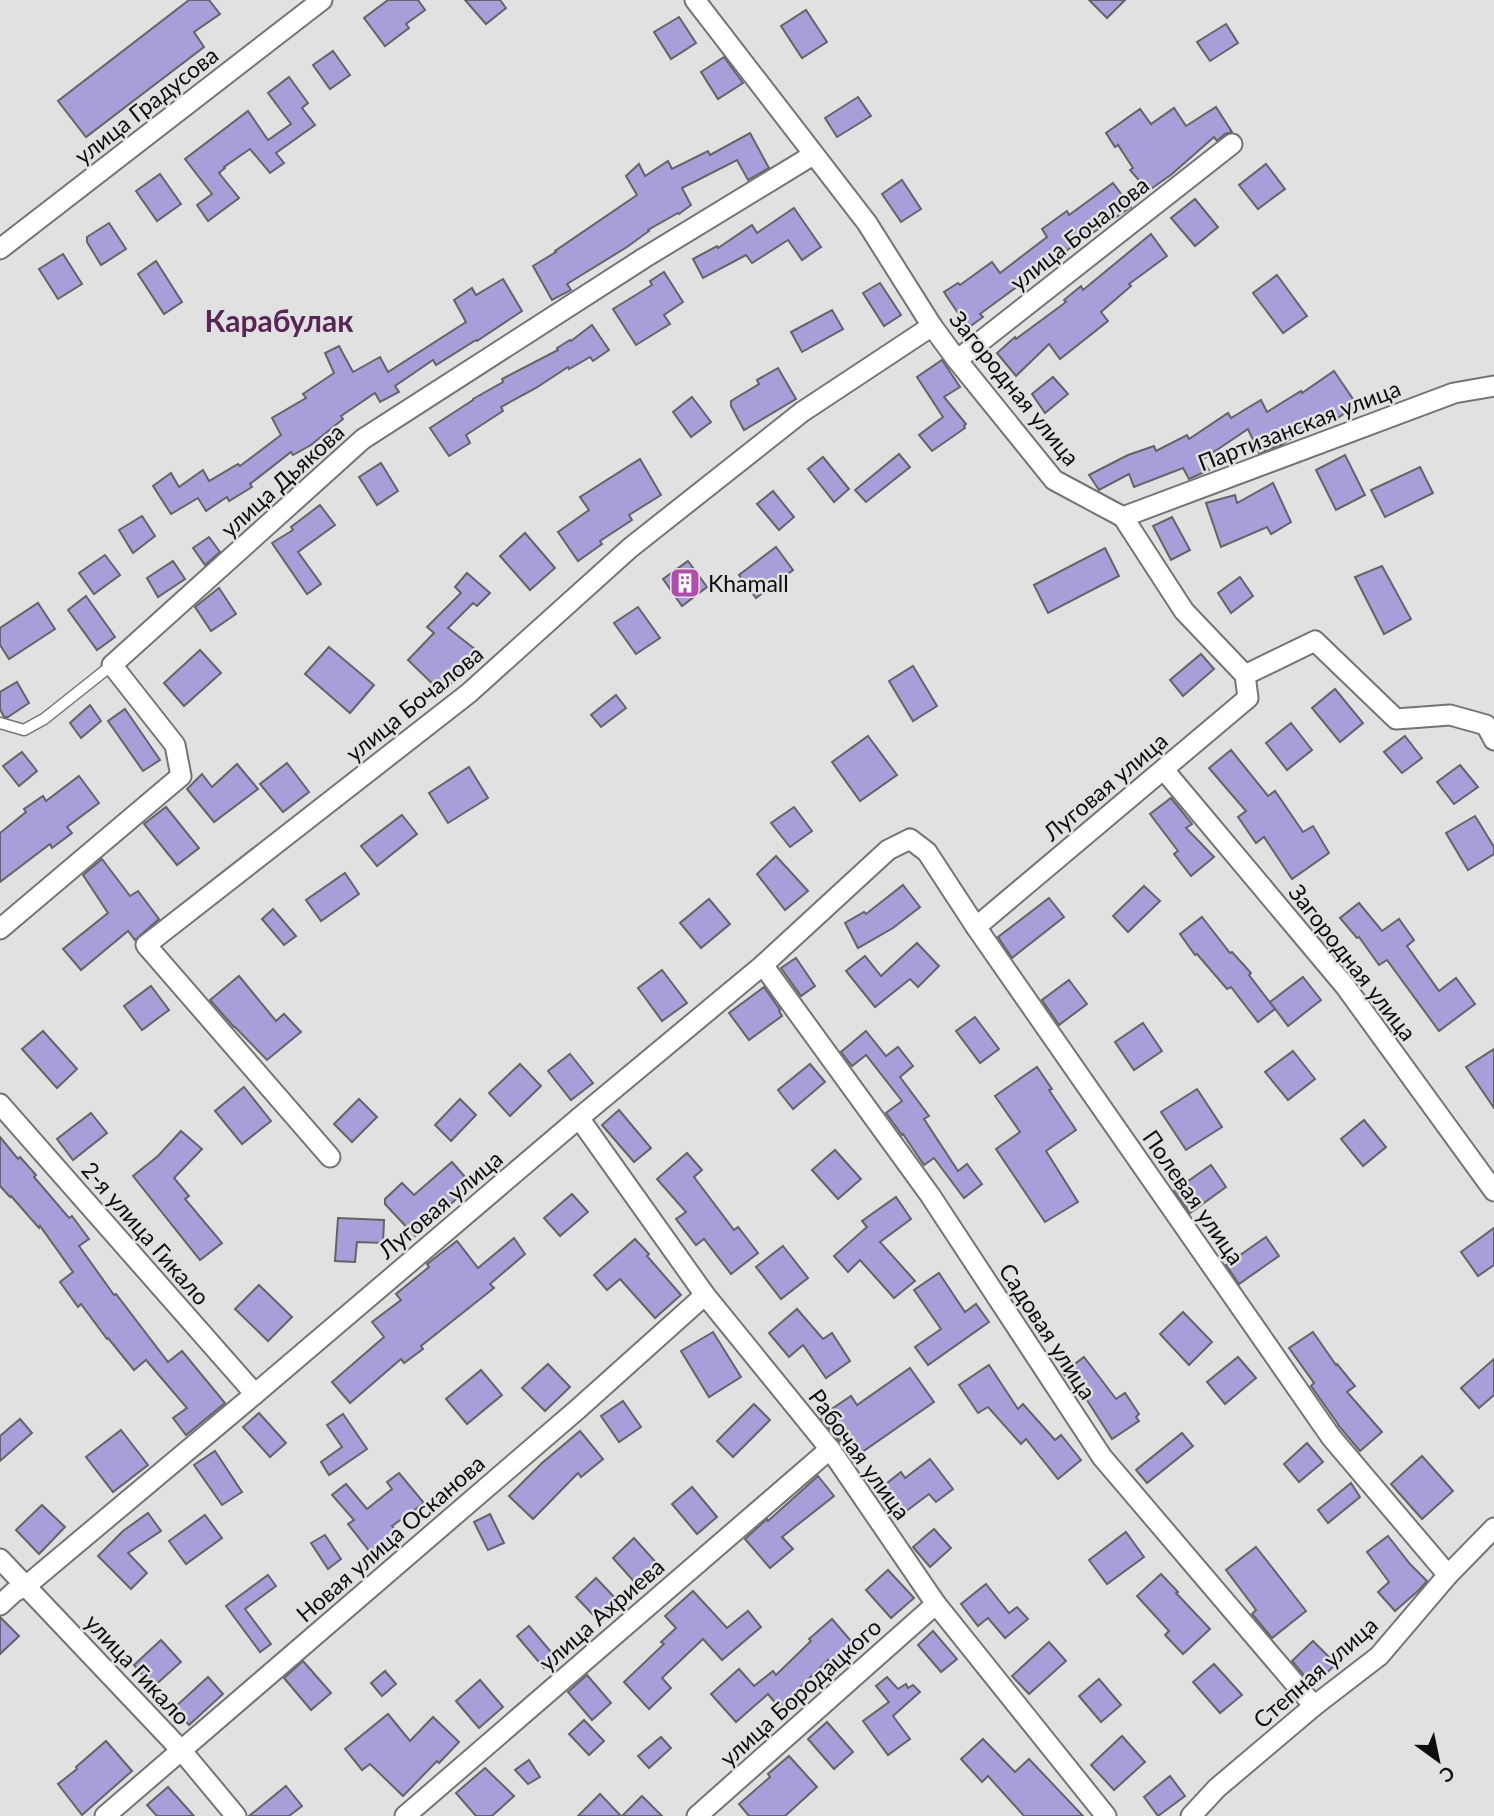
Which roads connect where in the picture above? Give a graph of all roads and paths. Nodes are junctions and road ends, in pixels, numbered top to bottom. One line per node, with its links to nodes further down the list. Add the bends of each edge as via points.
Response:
1 (323, 0): 5 (street, улица Градусова)
2 (695, 0): 4 (street, Загородная улица)
3 (1232, 145): 7 (street, улица Бочалова)
4 (813, 155): 6 (street, Загородная улица, via 867,223); 10 (street, улица Дьякова, via 363,439)
5 (0, 249)
6 (932, 326): 7 (street, Загородная улица); 21 (street, улица Бочалова, via 802,412 631,548 469,693 146,945)
7 (957, 360): 9 (street, Загородная улица, via 1055,480)
8 (1494, 386): 9 (street, Партизанская улица, via 1454,393)
9 (1122, 517): 11 (street, Загородная улица, via 1184,611)
10 (112, 666): 12 (lane, via 24,730); 17 (street, via 175,745 181,776)
11 (1245, 675): 13 (street, via 1315,642 1396,719 1450,715 1486,725); 14 (street, Луговая улица, via 1248,698)
12 (0, 723)
13 (1494, 740)
14 (1164, 770): 16 (street, Луговая улица); 22 (street, Загородная улица, via 1345,986)
15 (910, 839): 16 (street, Полевая улица, via 927,852); 18 (street, Луговая улица, via 888,850)
16 (976, 926): 28 (street, Полевая улица, via 1331,1437)
17 (0, 929)
18 (763, 965): 20 (street, Луговая улица); 32 (street, Садовая улица, via 930,1195 1102,1457)
19 (0, 1104): 24 (street, 2-я улица Гикало)
20 (579, 1118): 23 (street, Рабочая улица); 24 (street, Луговая улица)
21 (330, 1157)
22 (1494, 1191)
23 (705, 1295): 25 (street, Рабочая улица); 33 (street, Новая улица Осканова)
24 (255, 1394): 29 (street, Луговая улица)
25 (830, 1449): 30 (street, Рабочая улица); 36 (street, улица Ахриева)
26 (1494, 1528): 28 (street, Степная улица)
27 (0, 1559): 29 (street, улица Гикало)
28 (1448, 1575): 32 (street, Степная улица, via 1378,1656)
29 (26, 1586): 31 (street, Луговая улица); 33 (street, улица Гикало)
30 (936, 1604): 37 (street, улица Бородацкого); 38 (street, Рабочая улица)
31 (0, 1605)
32 (1314, 1706): 39 (street, Степная улица, via 1217,1788)
33 (181, 1750): 34 (street, Новая улица Осканова); 35 (street, улица Гикало)
34 (105, 1816)
35 (236, 1816)
36 (405, 1816)
37 (697, 1816)
38 (1106, 1816)
39 (1191, 1816)

